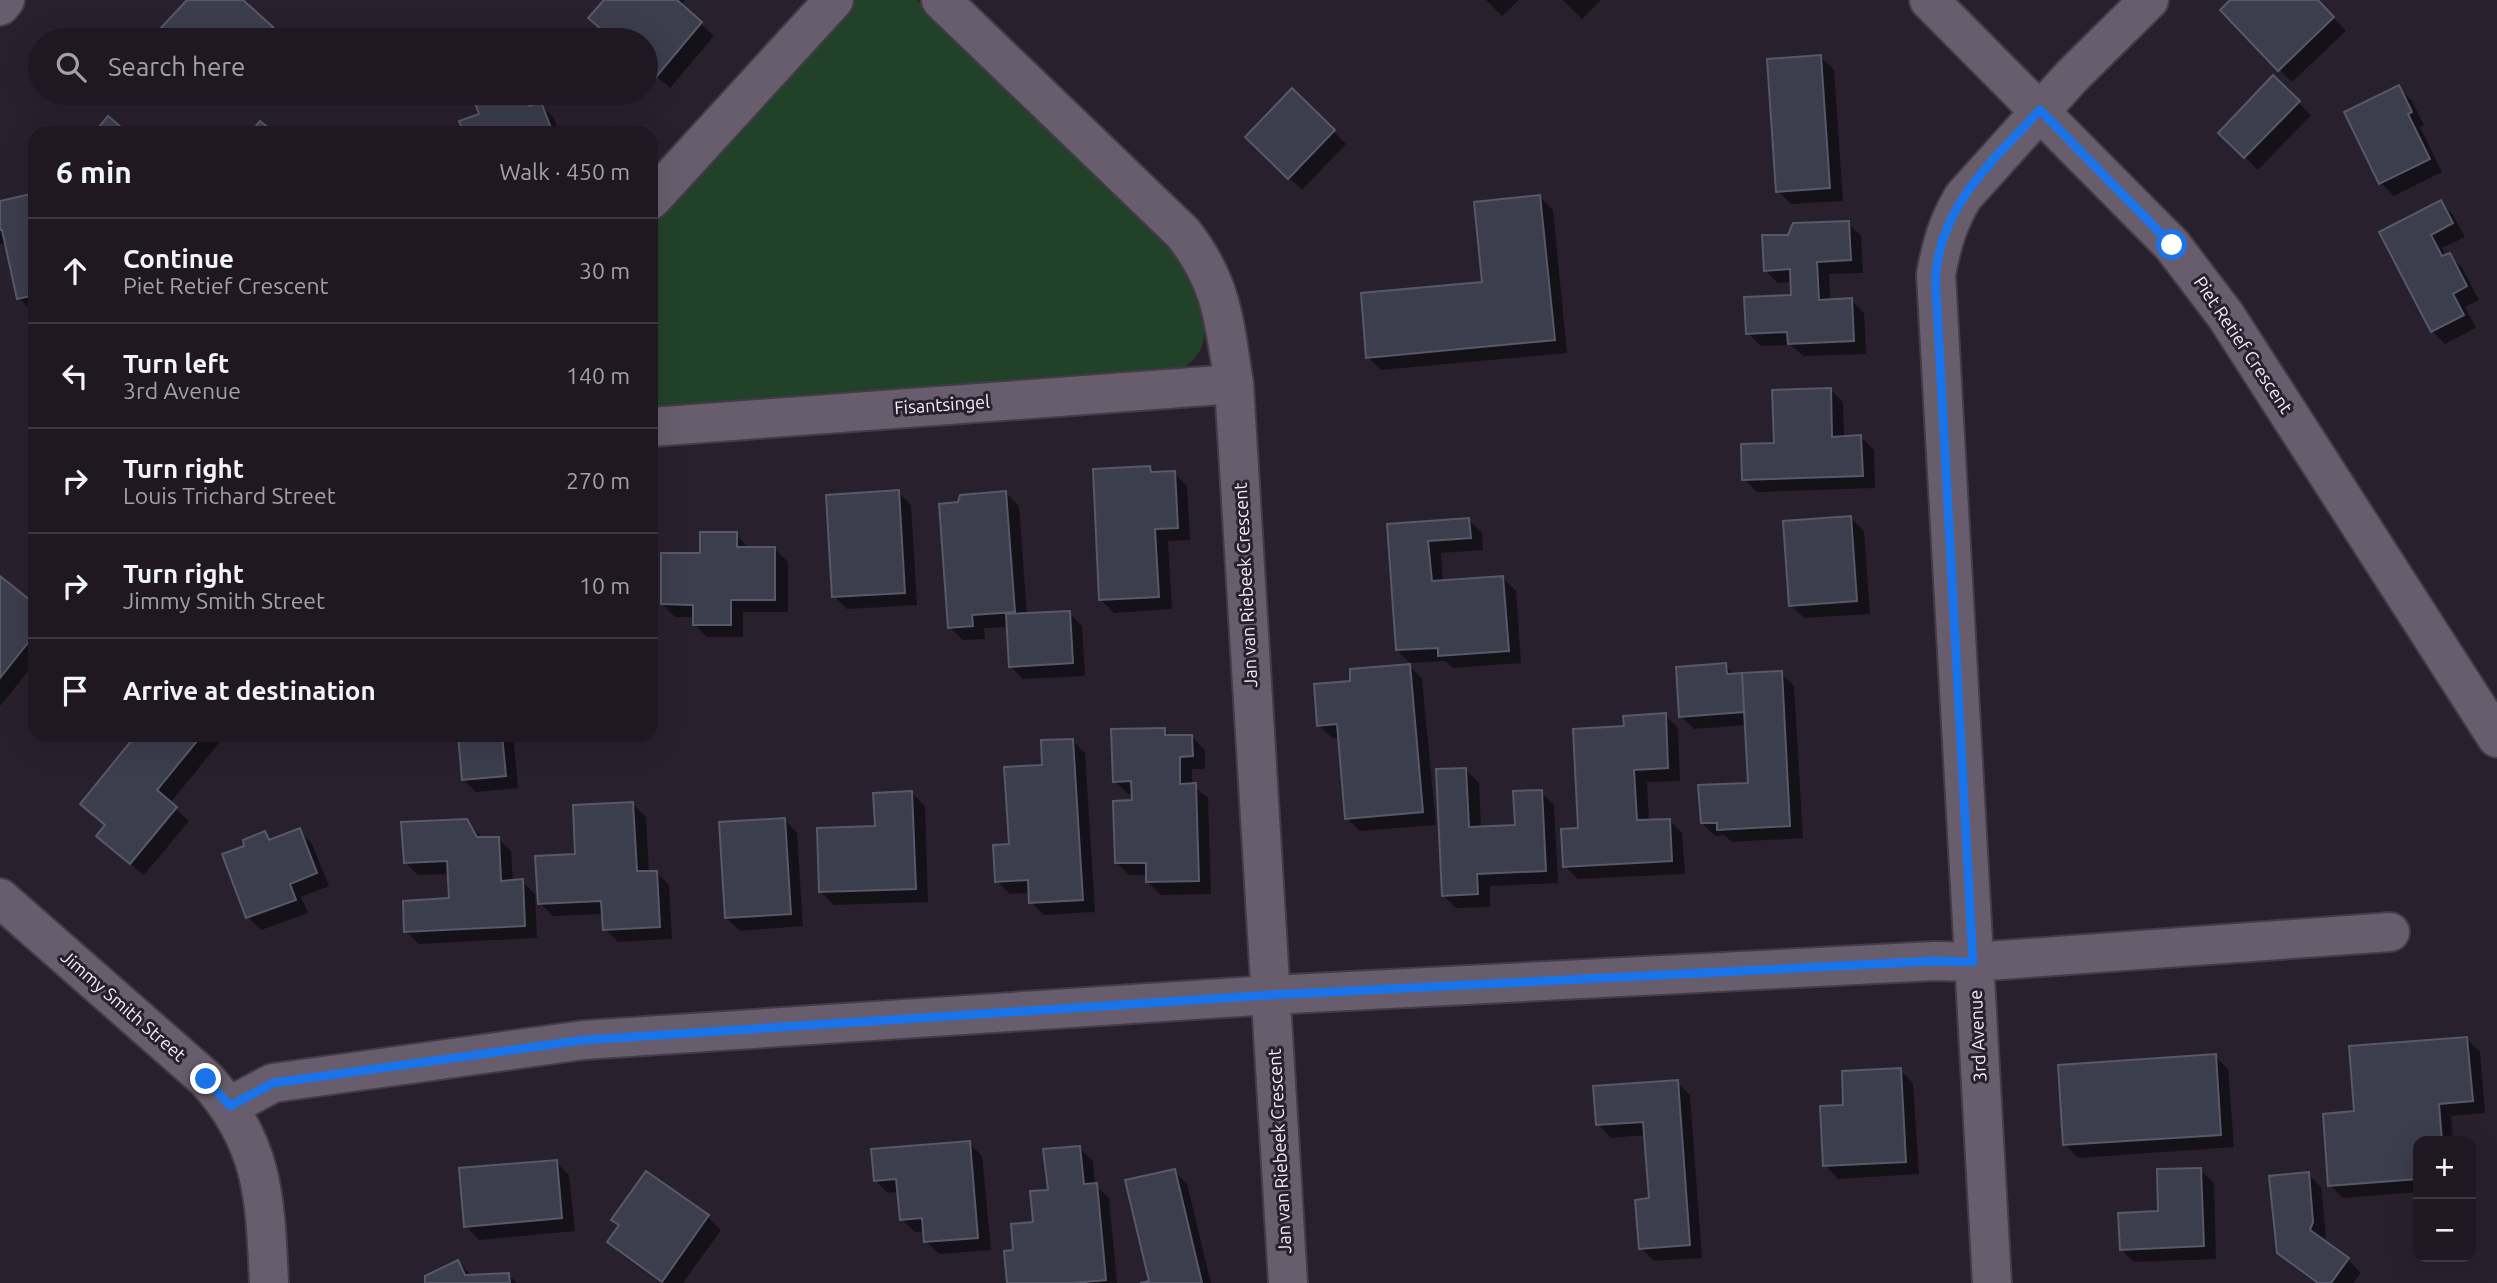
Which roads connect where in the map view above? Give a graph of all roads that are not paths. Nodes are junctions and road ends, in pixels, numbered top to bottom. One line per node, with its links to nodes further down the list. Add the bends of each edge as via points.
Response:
1 (5, 0): 6 (street)
2 (834, 0): 8 (street)
3 (941, 0): 9 (street, Jan van Riebeek Crescent, via 1198,252 1219,297)
4 (1929, 0): 7 (street, Piet Retief Crescent)
5 (2149, 0): 7 (street, 3rd Avenue)
6 (0, 6)
7 (2040, 110): 11 (street, Piet Retief Crescent, via 2200,279); 14 (street, 3rd Avenue, via 1963,197 1941,244 1936,275)
8 (658, 192)
9 (1234, 384): 10 (street, Fisantsingel); 15 (street, Jan van Riebeek Crescent)
10 (658, 426)
11 (2497, 738)
12 (0, 898): 16 (street, Jimmy Smith Street, via 206,1079)
13 (2390, 933): 14 (street)
14 (1973, 962): 15 (street); 19 (street, 3rd Avenue)
15 (1270, 995): 16 (street, via 584,1040 273,1083); 18 (street, Jan van Riebeek Crescent)
16 (230, 1106): 17 (street, Jimmy Smith Street, via 256,1161 263,1190)
17 (269, 1283)
18 (1288, 1283)
19 (1992, 1283)

